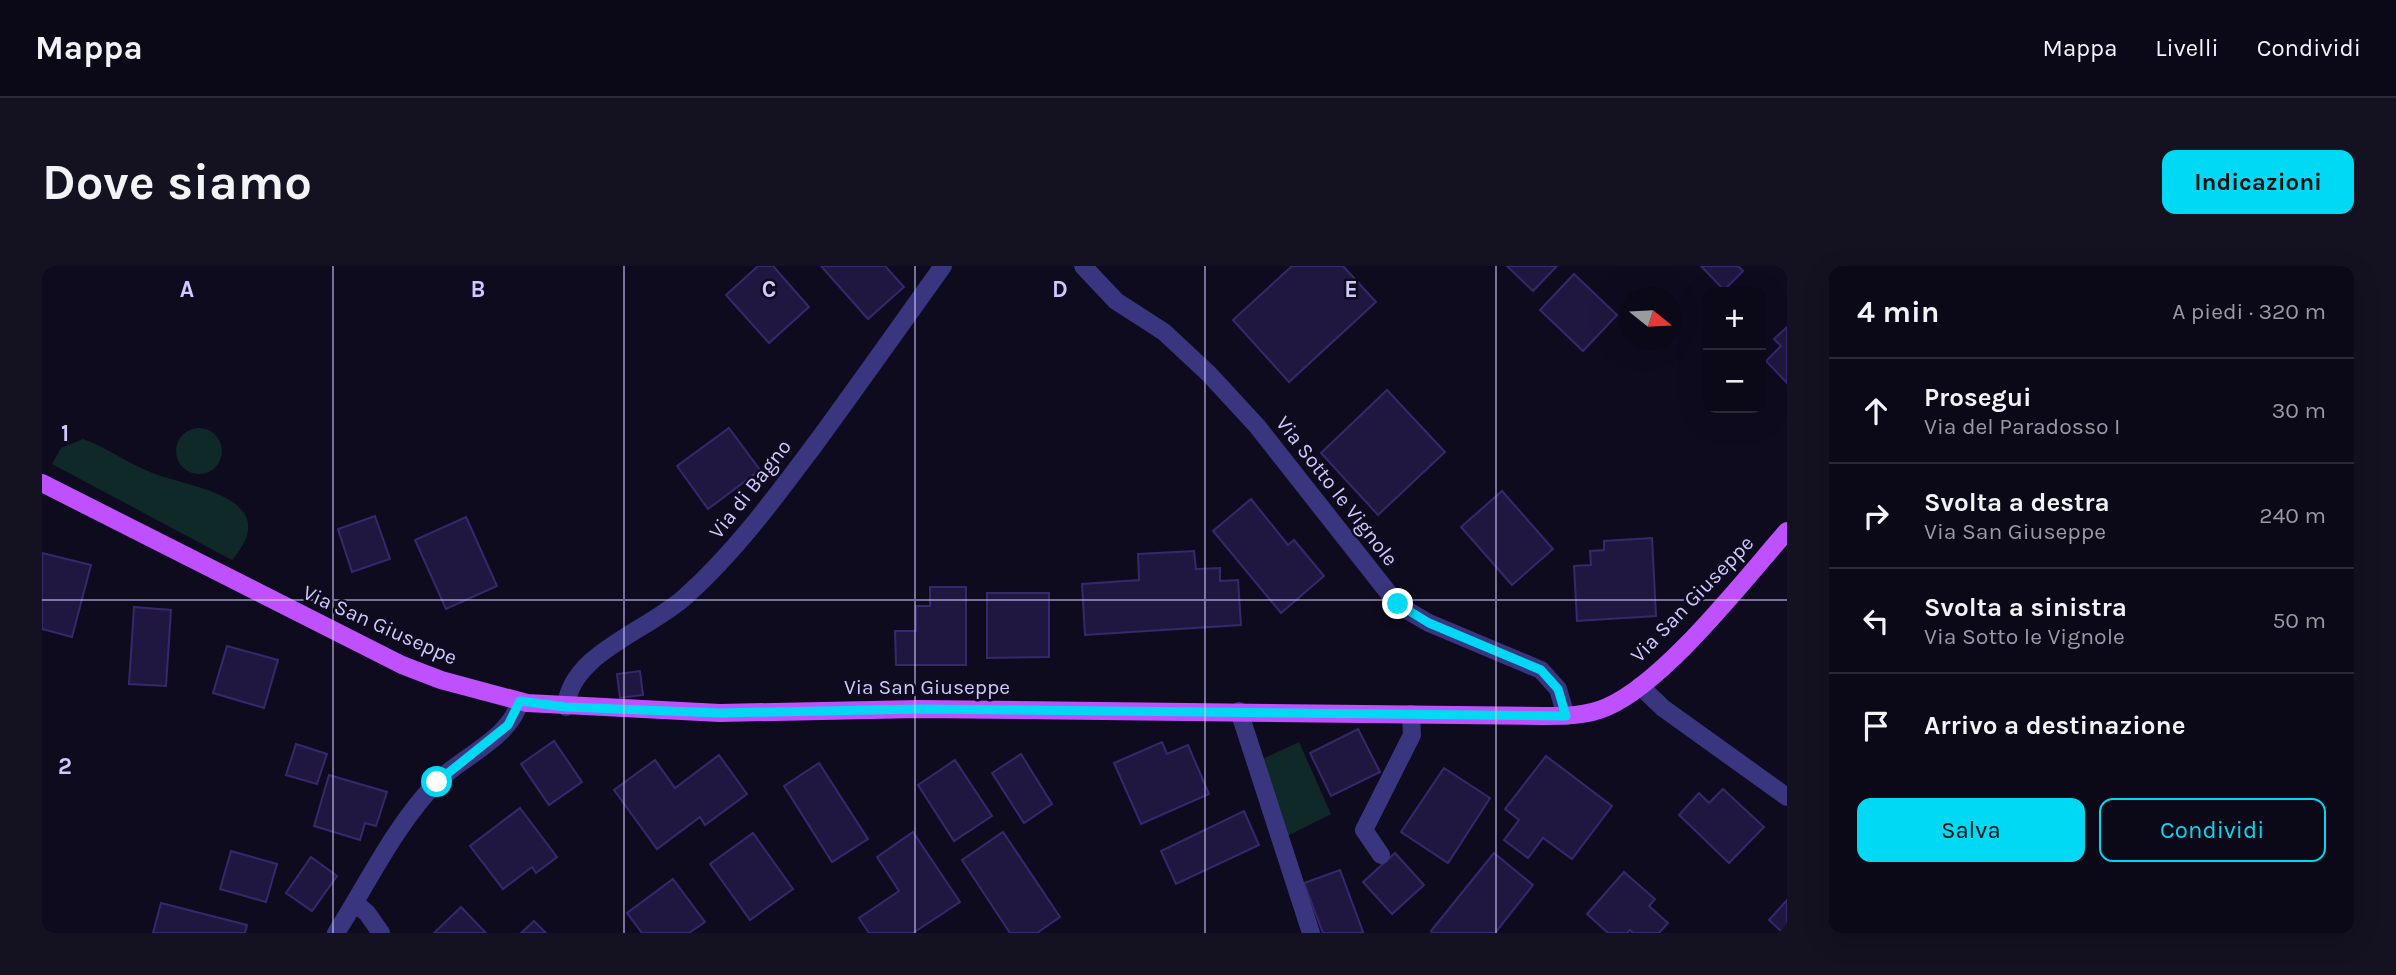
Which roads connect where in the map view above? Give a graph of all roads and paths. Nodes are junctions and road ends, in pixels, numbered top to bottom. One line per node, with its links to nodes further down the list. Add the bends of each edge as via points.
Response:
1 (943, 266): 7 (street, Via di Bagno, via 743,537 683,600 582,668 573,679)
2 (1083, 266): 10 (street, Via Sotto le Vignole, via 1116,302 1164,332 1209,374 1398,604 1423,620 1541,670 1558,689)
3 (42, 483): 6 (main road, Via San Giuseppe, via 389,659 441,680)
4 (1787, 531): 5 (main road, Via San Giuseppe, via 1724,604)
5 (1640, 686): 10 (main road, Via San Giuseppe, via 1607,707); 11 (street, via 1662,708)
6 (520, 701): 7 (main road, Via San Giuseppe); 13 (street, via 508,725 450,769 421,800)
7 (566, 707): 8 (main road, Via San Giuseppe, via 720,713 919,709)
8 (1239, 712): 9 (main road, Via San Giuseppe); 16 (street)
9 (1411, 714): 10 (main road, Via San Giuseppe); 12 (street, via 1412,735 1364,830)
10 (1566, 716)
11 (1787, 797)
12 (1381, 855)
13 (355, 903): 14 (street); 15 (street)
14 (335, 933)
15 (381, 933)
16 (1311, 933)

